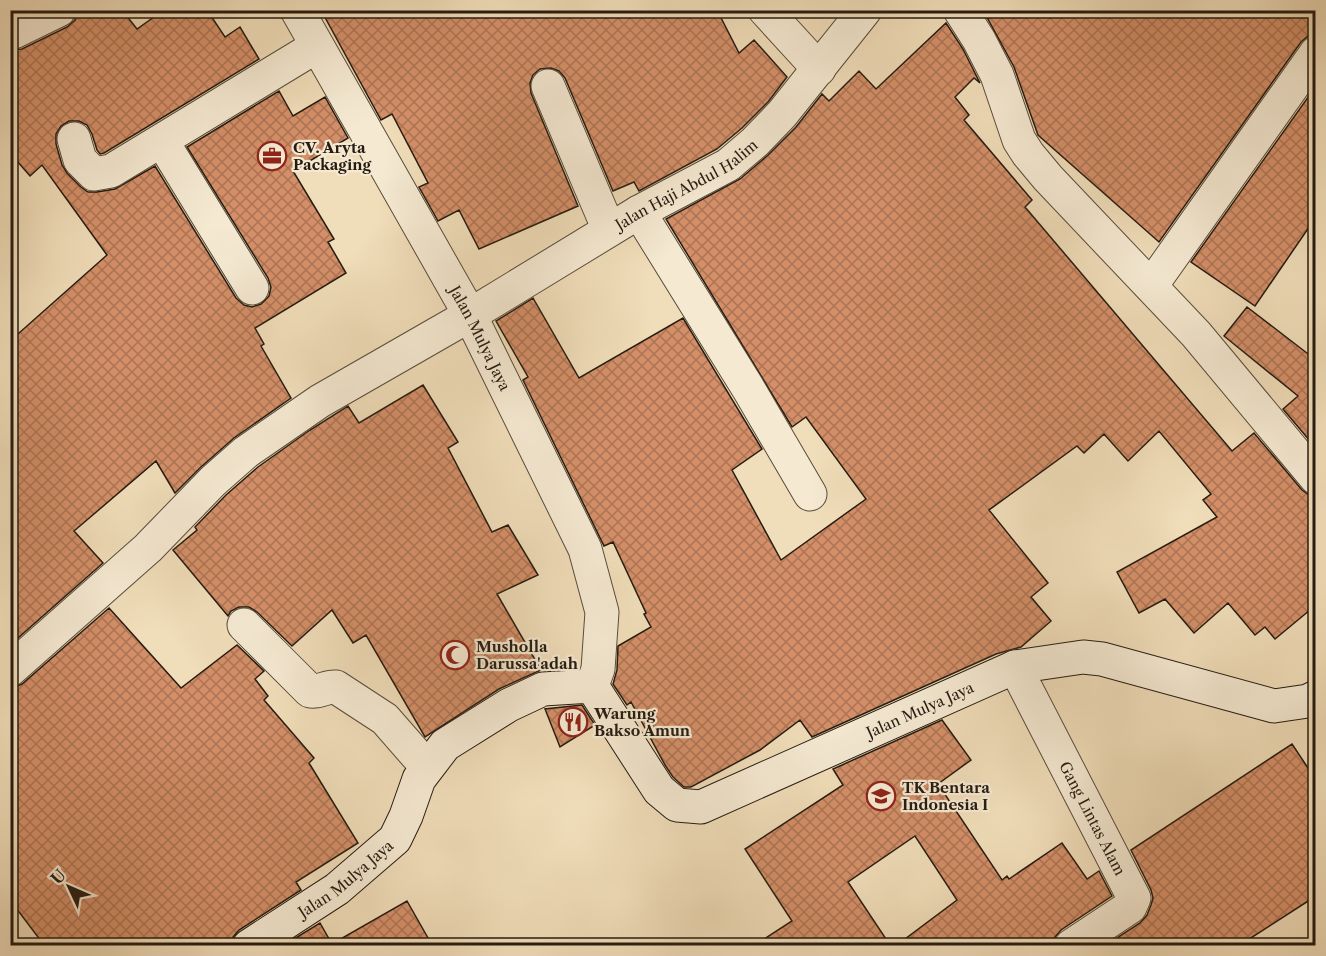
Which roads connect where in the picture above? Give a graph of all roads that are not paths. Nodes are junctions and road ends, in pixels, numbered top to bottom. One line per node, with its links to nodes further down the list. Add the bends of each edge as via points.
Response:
1 (59, 10): 6 (street, via 14,32)
2 (297, 10): 7 (street, Jalan Mulya Jaya)
3 (765, 10): 9 (street)
4 (865, 10): 9 (street, Jalan Haji Abdul Halim)
5 (960, 10): 15 (street, via 997,75 1019,140 1028,154)
6 (10, 28)
7 (317, 46): 12 (street); 17 (street, Jalan Mulya Jaya)
8 (1316, 53): 15 (street)
9 (819, 69): 13 (street, Jalan Haji Abdul Halim, via 756,142 728,165)
10 (548, 86): 14 (street)
11 (74, 139): 12 (street, via 80,160 94,174 111,171)
12 (162, 141): 16 (street)
13 (639, 212): 14 (street, Jalan Haji Abdul Halim); 19 (street)
14 (609, 230): 17 (street, Jalan Haji Abdul Halim)
15 (1151, 286): 18 (street, via 1208,347)
16 (252, 288)
17 (470, 315): 22 (street, Jalan Haji Abdul Halim, via 320,401 246,452 148,548); 23 (street, Jalan Mulya Jaya, via 585,549 602,612 598,669)
18 (1316, 477)
19 (810, 494)
20 (244, 625): 25 (street, via 310,691 336,687 385,720)
21 (1015, 667): 23 (street, Jalan Mulya Jaya, via 700,807 677,805 658,790); 24 (street, Jalan Mulya Jaya, via 1083,657 1274,706); 27 (street, Gang Lintas Alam, via 1134,898 1130,907)
22 (10, 670)
23 (592, 686): 25 (street, Jalan Mulya Jaya, via 543,689 508,705 445,745)
24 (1316, 697)
25 (427, 767): 26 (street, Jalan Mulya Jaya, via 395,839 337,889)
26 (249, 945)
27 (1071, 945)

